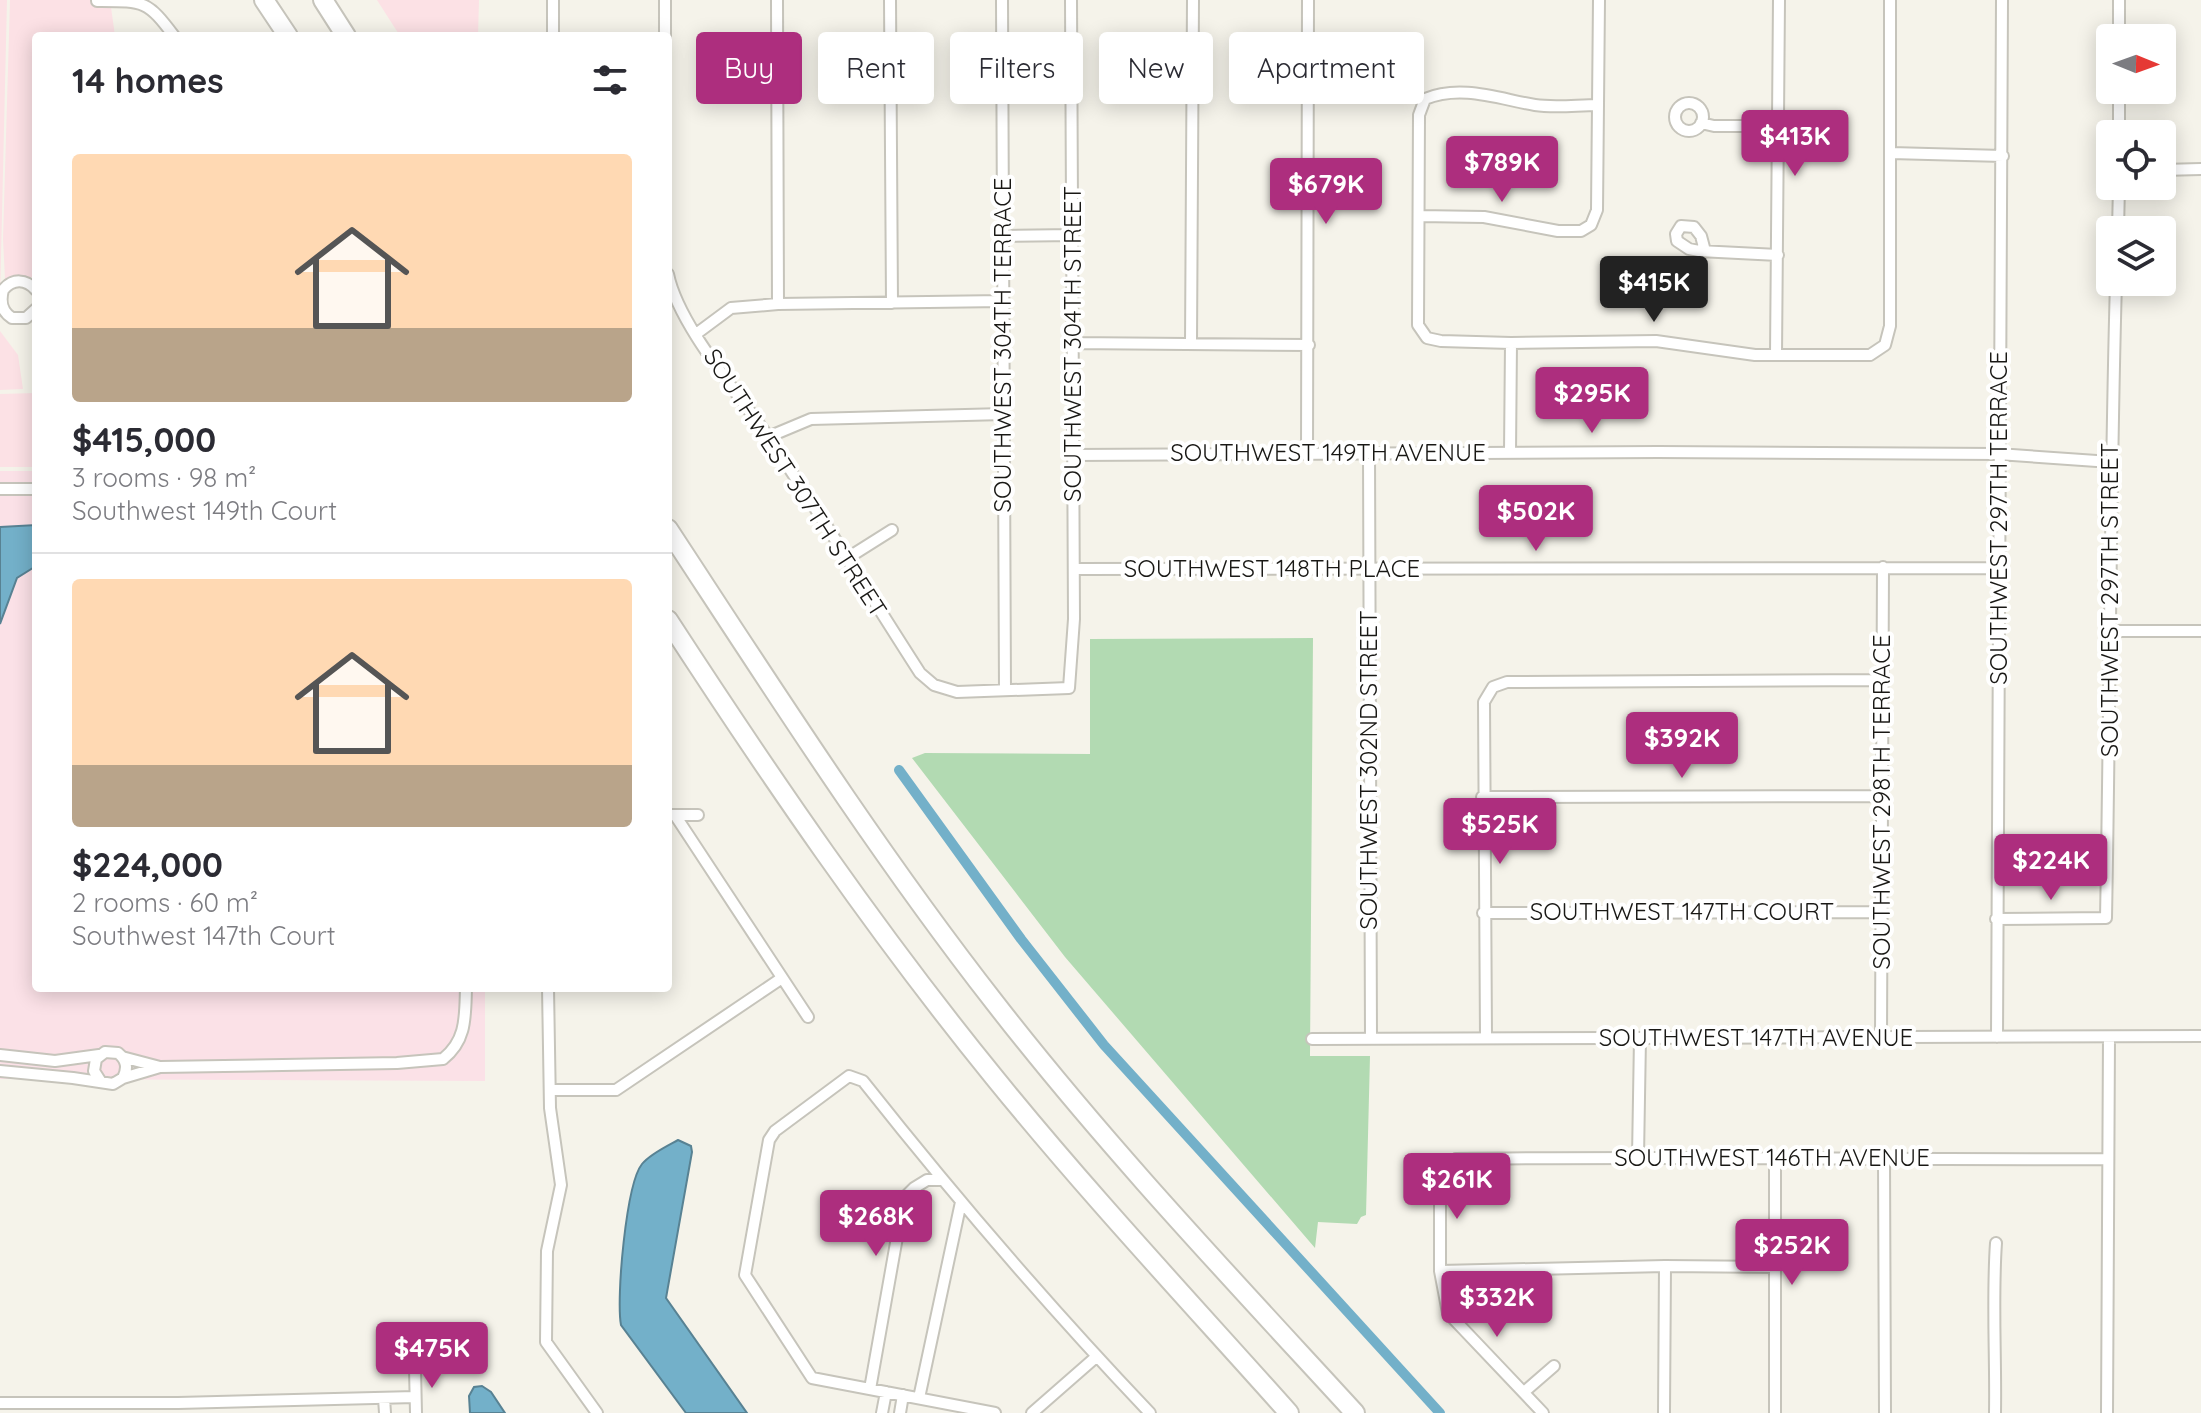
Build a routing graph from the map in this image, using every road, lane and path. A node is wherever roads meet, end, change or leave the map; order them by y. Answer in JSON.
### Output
{"nodes":[{"id":1,"x":264,"y":0,"type":"edge"},
{"id":2,"x":323,"y":0,"type":"edge"},
{"id":3,"x":553,"y":0,"type":"edge"},
{"id":4,"x":665,"y":0,"type":"edge"},
{"id":5,"x":777,"y":0,"type":"edge"},
{"id":6,"x":890,"y":0,"type":"edge"},
{"id":7,"x":1002,"y":0,"type":"edge"},
{"id":8,"x":1071,"y":0,"type":"edge"},
{"id":9,"x":1193,"y":0,"type":"edge"},
{"id":10,"x":1308,"y":0,"type":"edge"},
{"id":11,"x":1599,"y":0,"type":"edge"},
{"id":12,"x":1779,"y":0,"type":"edge"},
{"id":13,"x":1890,"y":0,"type":"edge"},
{"id":14,"x":2002,"y":0,"type":"edge"},
{"id":15,"x":2119,"y":0,"type":"edge"},
{"id":16,"x":97,"y":1,"type":"edge"},
{"id":17,"x":2119,"y":24,"type":"edge"},
{"id":18,"x":171,"y":32,"type":"edge"},
{"id":19,"x":285,"y":32,"type":"edge"},
{"id":20,"x":343,"y":32,"type":"edge"},
{"id":21,"x":553,"y":32,"type":"edge"},
{"id":22,"x":665,"y":32,"type":"edge"},
{"id":23,"x":1598,"y":105,"type":"junction"},
{"id":24,"x":1701,"y":123,"type":"dead end"},
{"id":25,"x":1777,"y":126,"type":"junction"},
{"id":26,"x":1891,"y":153,"type":"junction"},
{"id":27,"x":2003,"y":156,"type":"junction"},
{"id":28,"x":2201,"y":169,"type":"edge"},
{"id":29,"x":2176,"y":170,"type":"edge"},
{"id":30,"x":1419,"y":216,"type":"junction"},
{"id":31,"x":1073,"y":235,"type":"junction"},
{"id":32,"x":1003,"y":236,"type":"junction"},
{"id":33,"x":1705,"y":251,"type":"dead end"},
{"id":34,"x":1778,"y":255,"type":"junction"},
{"id":35,"x":672,"y":285,"type":"edge"},
{"id":36,"x":32,"y":287,"type":"edge"},
{"id":37,"x":0,"y":295,"type":"edge"},
{"id":38,"x":2116,"y":296,"type":"edge"},
{"id":39,"x":1003,"y":301,"type":"junction"},
{"id":40,"x":892,"y":303,"type":"junction"},
{"id":41,"x":778,"y":304,"type":"junction"},
{"id":42,"x":1,"y":309,"type":"edge"},
{"id":43,"x":32,"y":313,"type":"edge"},
{"id":44,"x":696,"y":334,"type":"junction"},
{"id":45,"x":1072,"y":343,"type":"junction"},
{"id":46,"x":1191,"y":343,"type":"junction"},
{"id":47,"x":1511,"y":343,"type":"junction"},
{"id":48,"x":1309,"y":345,"type":"junction"},
{"id":49,"x":1776,"y":355,"type":"junction"},
{"id":50,"x":1004,"y":414,"type":"junction"},
{"id":51,"x":768,"y":437,"type":"junction"},
{"id":52,"x":1510,"y":452,"type":"junction"},
{"id":53,"x":1307,"y":453,"type":"junction"},
{"id":54,"x":1369,"y":453,"type":"junction"},
{"id":55,"x":1998,"y":454,"type":"junction"},
{"id":56,"x":1073,"y":455,"type":"junction"},
{"id":57,"x":2111,"y":462,"type":"junction"},
{"id":58,"x":0,"y":489,"type":"edge"},
{"id":59,"x":32,"y":489,"type":"edge"},
{"id":60,"x":892,"y":530,"type":"dead end"},
{"id":61,"x":672,"y":535,"type":"edge"},
{"id":62,"x":846,"y":559,"type":"junction"},
{"id":63,"x":1883,"y":567,"type":"junction"},
{"id":64,"x":1999,"y":568,"type":"junction"},
{"id":65,"x":1074,"y":569,"type":"junction"},
{"id":66,"x":1368,"y":569,"type":"junction"},
{"id":67,"x":672,"y":626,"type":"edge"},
{"id":68,"x":2111,"y":631,"type":"junction"},
{"id":69,"x":2201,"y":631,"type":"edge"},
{"id":70,"x":1882,"y":680,"type":"junction"},
{"id":71,"x":1005,"y":690,"type":"junction"},
{"id":72,"x":1882,"y":796,"type":"junction"},
{"id":73,"x":1482,"y":797,"type":"junction"},
{"id":74,"x":672,"y":815,"type":"edge"},
{"id":75,"x":698,"y":815,"type":"dead end"},
{"id":76,"x":1881,"y":912,"type":"junction"},
{"id":77,"x":1483,"y":913,"type":"junction"},
{"id":78,"x":1996,"y":919,"type":"junction"},
{"id":79,"x":782,"y":978,"type":"junction"},
{"id":80,"x":466,"y":992,"type":"edge"},
{"id":81,"x":548,"y":992,"type":"edge"},
{"id":82,"x":808,"y":1017,"type":"dead end"},
{"id":83,"x":2201,"y":1036,"type":"edge"},
{"id":84,"x":1881,"y":1037,"type":"junction"},
{"id":85,"x":1997,"y":1037,"type":"junction"},
{"id":86,"x":2109,"y":1037,"type":"junction"},
{"id":87,"x":1486,"y":1038,"type":"junction"},
{"id":88,"x":1640,"y":1038,"type":"junction"},
{"id":89,"x":1312,"y":1039,"type":"dead end"},
{"id":90,"x":1371,"y":1039,"type":"junction"},
{"id":91,"x":0,"y":1055,"type":"edge"},
{"id":92,"x":99,"y":1055,"type":"junction"},
{"id":93,"x":122,"y":1057,"type":"junction"},
{"id":94,"x":160,"y":1067,"type":"junction"},
{"id":95,"x":0,"y":1071,"type":"edge"},
{"id":96,"x":123,"y":1078,"type":"junction"},
{"id":97,"x":101,"y":1082,"type":"junction"},
{"id":98,"x":550,"y":1090,"type":"junction"},
{"id":99,"x":1638,"y":1157,"type":"junction"},
{"id":100,"x":1884,"y":1159,"type":"junction"},
{"id":101,"x":2108,"y":1159,"type":"junction"},
{"id":102,"x":1775,"y":1160,"type":"junction"},
{"id":103,"x":941,"y":1180,"type":"junction"},
{"id":104,"x":961,"y":1202,"type":"junction"},
{"id":105,"x":1996,"y":1243,"type":"dead end"},
{"id":106,"x":1665,"y":1266,"type":"junction"},
{"id":107,"x":1775,"y":1267,"type":"junction"},
{"id":108,"x":1440,"y":1271,"type":"junction"},
{"id":109,"x":1096,"y":1357,"type":"junction"},
{"id":110,"x":1554,"y":1366,"type":"dead end"},
{"id":111,"x":415,"y":1369,"type":"dead end"},
{"id":112,"x":870,"y":1389,"type":"junction"},
{"id":113,"x":886,"y":1392,"type":"junction"},
{"id":114,"x":1524,"y":1392,"type":"junction"},
{"id":115,"x":903,"y":1395,"type":"junction"},
{"id":116,"x":415,"y":1397,"type":"junction"},
{"id":117,"x":384,"y":1398,"type":"junction"},
{"id":118,"x":919,"y":1398,"type":"junction"},
{"id":119,"x":2,"y":1407,"type":"edge"},
{"id":120,"x":177,"y":1408,"type":"edge"},
{"id":121,"x":385,"y":1413,"type":"edge"},
{"id":122,"x":416,"y":1413,"type":"edge"},
{"id":123,"x":597,"y":1413,"type":"edge"},
{"id":124,"x":882,"y":1413,"type":"edge"},
{"id":125,"x":900,"y":1413,"type":"edge"},
{"id":126,"x":995,"y":1413,"type":"edge"},
{"id":127,"x":1032,"y":1413,"type":"edge"},
{"id":128,"x":1150,"y":1413,"type":"edge"},
{"id":129,"x":1289,"y":1413,"type":"edge"},
{"id":130,"x":1355,"y":1413,"type":"edge"},
{"id":131,"x":1543,"y":1413,"type":"edge"},
{"id":132,"x":1664,"y":1413,"type":"edge"},
{"id":133,"x":1775,"y":1413,"type":"edge"},
{"id":134,"x":1885,"y":1413,"type":"edge"},
{"id":135,"x":1995,"y":1413,"type":"edge"},
{"id":136,"x":2107,"y":1413,"type":"edge"}],
"edges":[{"from":1,"to":19,"type":"highway"},
{"from":2,"to":20,"type":"highway"},
{"from":3,"to":21,"type":"street"},
{"from":4,"to":22,"type":"street"},
{"from":5,"to":41,"type":"street"},
{"from":6,"to":40,"type":"street"},
{"from":7,"to":32,"type":"street","name":"SOUTHWEST 304TH TERRACE"},
{"from":8,"to":31,"type":"street","name":"SOUTHWEST 304TH STREET"},
{"from":9,"to":46,"type":"street"},
{"from":10,"to":48,"type":"street"},
{"from":11,"to":23,"type":"street"},
{"from":12,"to":25,"type":"street"},
{"from":13,"to":26,"type":"street"},
{"from":14,"to":27,"type":"street","name":"SOUTHWEST 297TH TERRACE"},
{"from":15,"to":17,"type":"street"},
{"from":16,"to":18,"type":"street"},
{"from":23,"to":30,"type":"street"},
{"from":23,"to":30,"type":"street"},
{"from":24,"to":25,"type":"street"},
{"from":25,"to":34,"type":"street"},
{"from":26,"to":27,"type":"street"},
{"from":26,"to":49,"type":"street"},
{"from":27,"to":55,"type":"street","name":"SOUTHWEST 297TH TERRACE"},
{"from":28,"to":29,"type":"street"},
{"from":30,"to":47,"type":"street"},
{"from":31,"to":32,"type":"street"},
{"from":31,"to":45,"type":"street","name":"SOUTHWEST 304TH STREET"},
{"from":32,"to":39,"type":"street","name":"SOUTHWEST 304TH TERRACE"},
{"from":33,"to":34,"type":"street"},
{"from":34,"to":49,"type":"street"},
{"from":35,"to":44,"type":"street","name":"SOUTHWEST 307TH STREET"},
{"from":36,"to":37,"type":"street"},
{"from":37,"to":42,"type":"street"},
{"from":38,"to":57,"type":"street","name":"SOUTHWEST 297TH STREET"},
{"from":39,"to":40,"type":"street"},
{"from":39,"to":50,"type":"street","name":"SOUTHWEST 304TH TERRACE"},
{"from":40,"to":41,"type":"street"},
{"from":41,"to":44,"type":"street"},
{"from":42,"to":43,"type":"street"},
{"from":44,"to":51,"type":"street","name":"SOUTHWEST 307TH STREET"},
{"from":45,"to":46,"type":"street"},
{"from":45,"to":56,"type":"street","name":"SOUTHWEST 304TH STREET"},
{"from":46,"to":48,"type":"street"},
{"from":47,"to":49,"type":"street"},
{"from":47,"to":52,"type":"street"},
{"from":48,"to":53,"type":"street"},
{"from":50,"to":51,"type":"street"},
{"from":50,"to":71,"type":"street","name":"SOUTHWEST 304TH TERRACE"},
{"from":51,"to":62,"type":"street","name":"SOUTHWEST 307TH STREET"},
{"from":52,"to":54,"type":"street","name":"SOUTHWEST 149TH AVENUE"},
{"from":52,"to":55,"type":"street","name":"SOUTHWEST 149TH AVENUE"},
{"from":53,"to":54,"type":"street","name":"SOUTHWEST 149TH AVENUE"},
{"from":53,"to":56,"type":"street","name":"SOUTHWEST 149TH AVENUE"},
{"from":54,"to":66,"type":"street","name":"SOUTHWEST 302ND STREET"},
{"from":55,"to":57,"type":"street","name":"SOUTHWEST 149TH AVENUE"},
{"from":55,"to":64,"type":"street","name":"SOUTHWEST 297TH TERRACE"},
{"from":56,"to":65,"type":"street","name":"SOUTHWEST 304TH STREET"},
{"from":57,"to":68,"type":"street","name":"SOUTHWEST 297TH STREET"},
{"from":58,"to":59,"type":"street"},
{"from":60,"to":62,"type":"street"},
{"from":61,"to":130,"type":"highway"},
{"from":62,"to":71,"type":"street","name":"SOUTHWEST 307TH STREET"},
{"from":63,"to":64,"type":"street","name":"SOUTHWEST 148TH PLACE"},
{"from":63,"to":66,"type":"street","name":"SOUTHWEST 148TH PLACE"},
{"from":63,"to":70,"type":"street","name":"SOUTHWEST 298TH TERRACE"},
{"from":64,"to":78,"type":"street","name":"SOUTHWEST 297TH TERRACE"},
{"from":65,"to":66,"type":"street","name":"SOUTHWEST 148TH PLACE"},
{"from":65,"to":71,"type":"street","name":"SOUTHWEST 304TH STREET"},
{"from":66,"to":90,"type":"street","name":"SOUTHWEST 302ND STREET"},
{"from":67,"to":129,"type":"highway"},
{"from":68,"to":69,"type":"street"},
{"from":68,"to":78,"type":"street","name":"SOUTHWEST 297TH STREET"},
{"from":70,"to":72,"type":"street","name":"SOUTHWEST 298TH TERRACE"},
{"from":70,"to":73,"type":"street"},
{"from":72,"to":73,"type":"street"},
{"from":72,"to":76,"type":"street","name":"SOUTHWEST 298TH TERRACE"},
{"from":73,"to":77,"type":"street"},
{"from":74,"to":75,"type":"street"},
{"from":74,"to":79,"type":"street"},
{"from":76,"to":77,"type":"street","name":"SOUTHWEST 147TH COURT"},
{"from":76,"to":84,"type":"street","name":"SOUTHWEST 298TH TERRACE"},
{"from":77,"to":87,"type":"street"},
{"from":78,"to":85,"type":"street","name":"SOUTHWEST 297TH TERRACE"},
{"from":79,"to":82,"type":"street"},
{"from":79,"to":98,"type":"street"},
{"from":80,"to":94,"type":"street"},
{"from":81,"to":98,"type":"street"},
{"from":83,"to":86,"type":"street","name":"SOUTHWEST 147TH AVENUE"},
{"from":84,"to":85,"type":"street","name":"SOUTHWEST 147TH AVENUE"},
{"from":84,"to":88,"type":"street","name":"SOUTHWEST 147TH AVENUE"},
{"from":85,"to":86,"type":"street","name":"SOUTHWEST 147TH AVENUE"},
{"from":86,"to":101,"type":"street"},
{"from":87,"to":88,"type":"street","name":"SOUTHWEST 147TH AVENUE"},
{"from":87,"to":90,"type":"street","name":"SOUTHWEST 147TH AVENUE"},
{"from":88,"to":99,"type":"street"},
{"from":89,"to":90,"type":"street","name":"SOUTHWEST 147TH AVENUE"},
{"from":91,"to":92,"type":"street"},
{"from":92,"to":93,"type":"street"},
{"from":92,"to":97,"type":"street"},
{"from":93,"to":94,"type":"street"},
{"from":93,"to":96,"type":"street"},
{"from":94,"to":96,"type":"street"},
{"from":95,"to":97,"type":"street"},
{"from":96,"to":97,"type":"street"},
{"from":98,"to":123,"type":"street"},
{"from":99,"to":102,"type":"street","name":"SOUTHWEST 146TH AVENUE"},
{"from":99,"to":108,"type":"street","name":"SOUTHWEST 146TH AVENUE"},
{"from":100,"to":101,"type":"street","name":"SOUTHWEST 146TH AVENUE"},
{"from":100,"to":102,"type":"street","name":"SOUTHWEST 146TH AVENUE"},
{"from":100,"to":134,"type":"street"},
{"from":101,"to":136,"type":"street"},
{"from":102,"to":107,"type":"street"},
{"from":103,"to":104,"type":"street"},
{"from":103,"to":112,"type":"street"},
{"from":103,"to":112,"type":"street"},
{"from":104,"to":109,"type":"street"},
{"from":104,"to":118,"type":"street"},
{"from":105,"to":135,"type":"street"},
{"from":106,"to":107,"type":"street"},
{"from":106,"to":108,"type":"street"},
{"from":106,"to":132,"type":"street"},
{"from":107,"to":133,"type":"street"},
{"from":108,"to":114,"type":"street"},
{"from":109,"to":127,"type":"street"},
{"from":109,"to":128,"type":"street"},
{"from":110,"to":114,"type":"street"},
{"from":111,"to":116,"type":"street"},
{"from":112,"to":113,"type":"street"},
{"from":113,"to":115,"type":"street"},
{"from":113,"to":124,"type":"street"},
{"from":114,"to":131,"type":"street"},
{"from":115,"to":118,"type":"street"},
{"from":115,"to":125,"type":"street"},
{"from":116,"to":117,"type":"street"},
{"from":116,"to":122,"type":"street"},
{"from":117,"to":120,"type":"street"},
{"from":117,"to":121,"type":"street"},
{"from":118,"to":126,"type":"street"},
{"from":119,"to":120,"type":"street"}]}
